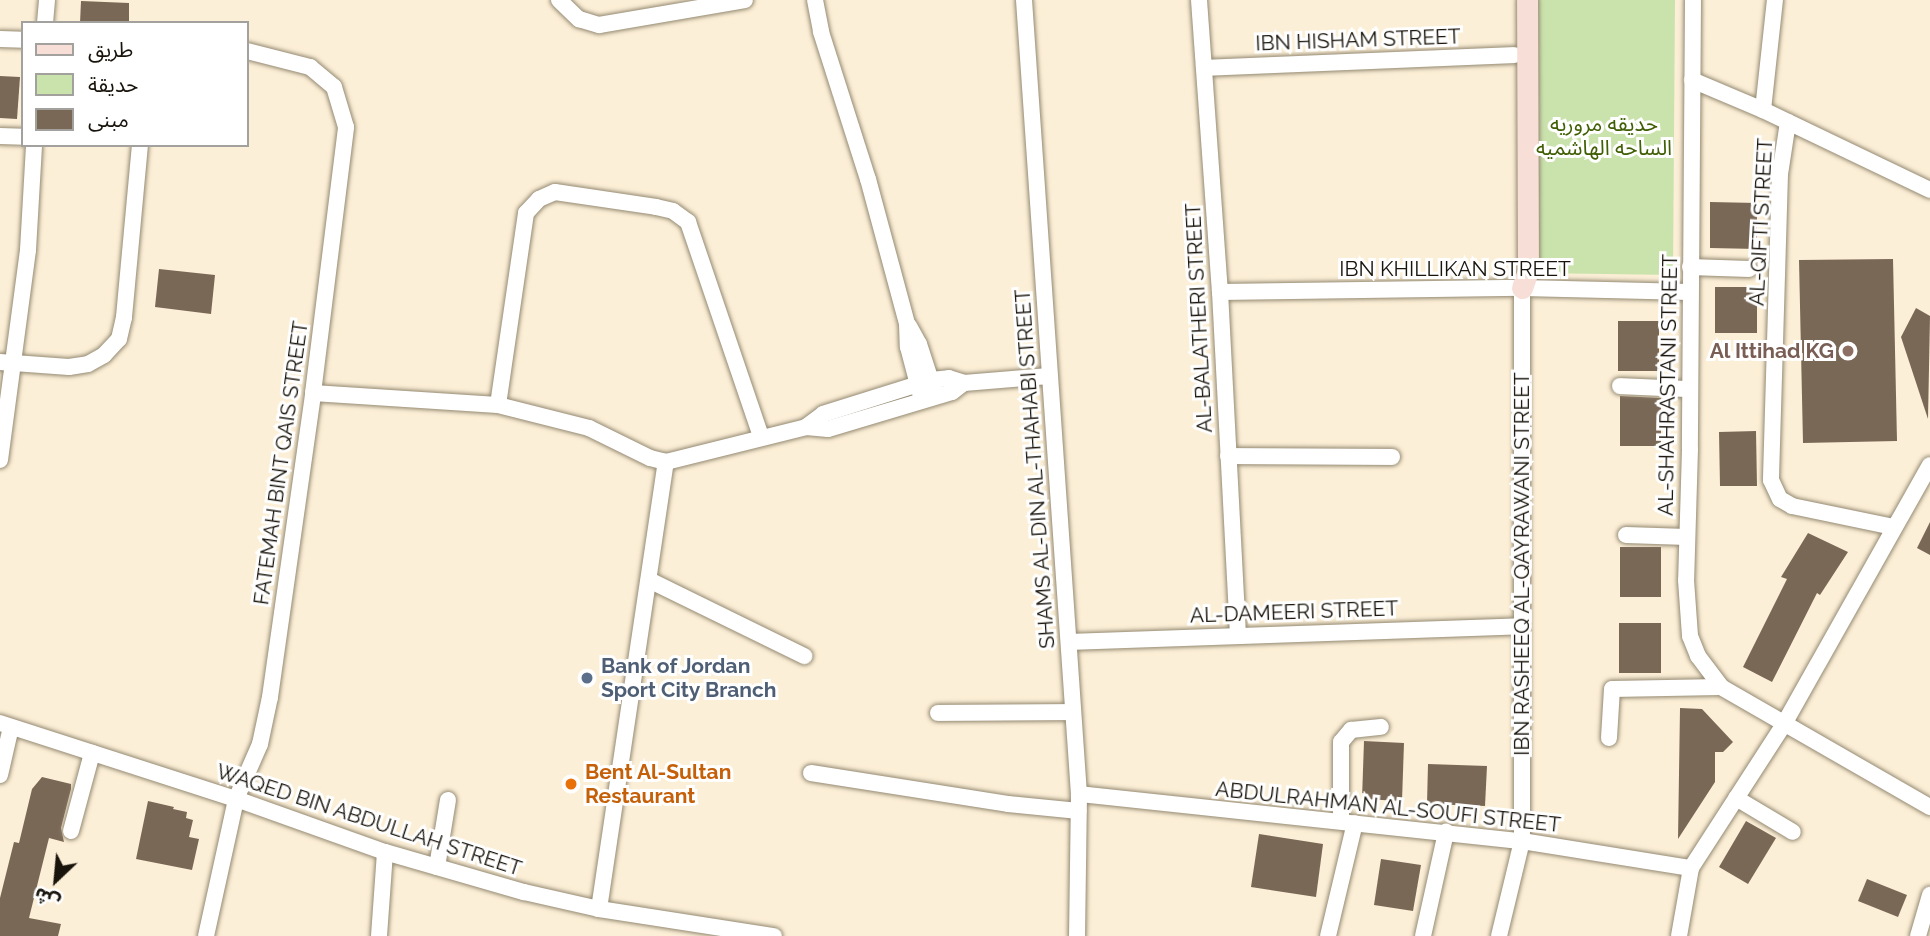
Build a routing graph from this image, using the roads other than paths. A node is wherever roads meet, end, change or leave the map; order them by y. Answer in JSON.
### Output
{"nodes":[{"id":1,"x":47,"y":0,"type":"edge"},
{"id":2,"x":559,"y":0,"type":"edge"},
{"id":3,"x":744,"y":0,"type":"edge"},
{"id":4,"x":815,"y":0,"type":"edge"},
{"id":5,"x":1024,"y":0,"type":"edge"},
{"id":6,"x":1199,"y":0,"type":"edge"},
{"id":7,"x":1514,"y":0,"type":"edge"},
{"id":8,"x":1527,"y":0,"type":"edge"},
{"id":9,"x":1693,"y":0,"type":"edge"},
{"id":10,"x":1775,"y":0,"type":"edge"},
{"id":11,"x":45,"y":21,"type":"edge"},
{"id":12,"x":0,"y":39,"type":"edge"},
{"id":13,"x":21,"y":40,"type":"edge"},
{"id":14,"x":248,"y":51,"type":"edge"},
{"id":15,"x":1514,"y":55,"type":"junction"},
{"id":16,"x":1204,"y":68,"type":"junction"},
{"id":17,"x":1692,"y":80,"type":"junction"},
{"id":18,"x":1763,"y":110,"type":"junction"},
{"id":19,"x":1788,"y":122,"type":"junction"},
{"id":20,"x":0,"y":136,"type":"edge"},
{"id":21,"x":21,"y":137,"type":"edge"},
{"id":22,"x":34,"y":147,"type":"edge"},
{"id":23,"x":140,"y":147,"type":"edge"},
{"id":24,"x":1930,"y":190,"type":"edge"},
{"id":25,"x":1690,"y":267,"type":"junction"},
{"id":26,"x":1749,"y":269,"type":"dead end"},
{"id":27,"x":1522,"y":288,"type":"junction"},
{"id":28,"x":1220,"y":292,"type":"junction"},
{"id":29,"x":1690,"y":292,"type":"junction"},
{"id":30,"x":8,"y":363,"type":"edge"},
{"id":31,"x":1049,"y":376,"type":"junction"},
{"id":32,"x":1620,"y":386,"type":"dead end"},
{"id":33,"x":1690,"y":389,"type":"junction"},
{"id":34,"x":926,"y":390,"type":"junction"},
{"id":35,"x":313,"y":393,"type":"junction"},
{"id":36,"x":498,"y":405,"type":"junction"},
{"id":37,"x":761,"y":437,"type":"junction"},
{"id":38,"x":1228,"y":456,"type":"junction"},
{"id":39,"x":1392,"y":457,"type":"dead end"},
{"id":40,"x":0,"y":460,"type":"edge"},
{"id":41,"x":666,"y":462,"type":"junction"},
{"id":42,"x":1930,"y":465,"type":"edge"},
{"id":43,"x":1893,"y":527,"type":"junction"},
{"id":44,"x":1626,"y":535,"type":"dead end"},
{"id":45,"x":1687,"y":537,"type":"junction"},
{"id":46,"x":649,"y":579,"type":"junction"},
{"id":47,"x":1521,"y":626,"type":"junction"},
{"id":48,"x":1238,"y":634,"type":"junction"},
{"id":49,"x":1069,"y":642,"type":"junction"},
{"id":50,"x":804,"y":656,"type":"dead end"},
{"id":51,"x":1721,"y":687,"type":"junction"},
{"id":52,"x":1072,"y":712,"type":"junction"},
{"id":53,"x":938,"y":713,"type":"dead end"},
{"id":54,"x":1784,"y":724,"type":"junction"},
{"id":55,"x":6,"y":725,"type":"edge"},
{"id":56,"x":1381,"y":727,"type":"dead end"},
{"id":57,"x":1609,"y":738,"type":"dead end"},
{"id":58,"x":92,"y":753,"type":"junction"},
{"id":59,"x":811,"y":773,"type":"dead end"},
{"id":60,"x":0,"y":775,"type":"edge"},
{"id":61,"x":1079,"y":794,"type":"junction"},
{"id":62,"x":1736,"y":797,"type":"junction"},
{"id":63,"x":236,"y":799,"type":"junction"},
{"id":64,"x":448,"y":800,"type":"dead end"},
{"id":65,"x":1930,"y":807,"type":"edge"},
{"id":66,"x":1079,"y":811,"type":"junction"},
{"id":67,"x":1348,"y":822,"type":"junction"},
{"id":68,"x":71,"y":831,"type":"dead end"},
{"id":69,"x":1446,"y":832,"type":"junction"},
{"id":70,"x":1793,"y":832,"type":"dead end"},
{"id":71,"x":1522,"y":841,"type":"junction"},
{"id":72,"x":385,"y":852,"type":"junction"},
{"id":73,"x":437,"y":867,"type":"junction"},
{"id":74,"x":1691,"y":868,"type":"junction"},
{"id":75,"x":1930,"y":895,"type":"edge"},
{"id":76,"x":598,"y":909,"type":"junction"},
{"id":77,"x":206,"y":936,"type":"edge"},
{"id":78,"x":379,"y":936,"type":"edge"},
{"id":79,"x":773,"y":936,"type":"edge"},
{"id":80,"x":1077,"y":936,"type":"edge"},
{"id":81,"x":1328,"y":936,"type":"edge"},
{"id":82,"x":1423,"y":936,"type":"edge"},
{"id":83,"x":1499,"y":936,"type":"edge"},
{"id":84,"x":1679,"y":936,"type":"edge"},
{"id":85,"x":1917,"y":936,"type":"edge"}],
"edges":[{"from":1,"to":11,"type":"street"},
{"from":2,"to":3,"type":"street"},
{"from":4,"to":34,"type":"street"},
{"from":5,"to":31,"type":"street","name":"SHAMS AL-DIN AL-THAHABI STREET"},
{"from":6,"to":16,"type":"street","name":"AL-BALATHERI STREET"},
{"from":7,"to":15,"type":"main road","name":"IBN RASHEEQ AL-QAYRAWANI STREET"},
{"from":8,"to":27,"type":"main road","name":"IBN RASHEEQ AL-QAYRAWANI STREET"},
{"from":9,"to":17,"type":"street","name":"AL-SHAHRASTANI STREET"},
{"from":10,"to":18,"type":"street"},
{"from":12,"to":13,"type":"street"},
{"from":14,"to":35,"type":"street","name":"FATEMAH BINT QAIS STREET"},
{"from":15,"to":16,"type":"street","name":"IBN HISHAM STREET"},
{"from":15,"to":27,"type":"main road","name":"IBN RASHEEQ AL-QAYRAWANI STREET"},
{"from":16,"to":28,"type":"street","name":"AL-BALATHERI STREET"},
{"from":17,"to":18,"type":"street"},
{"from":17,"to":25,"type":"street","name":"AL-SHAHRASTANI STREET"},
{"from":18,"to":19,"type":"street"},
{"from":19,"to":24,"type":"street"},
{"from":19,"to":43,"type":"street","name":"AL-QIFTI STREET"},
{"from":20,"to":21,"type":"street"},
{"from":22,"to":30,"type":"street"},
{"from":23,"to":30,"type":"street"},
{"from":25,"to":26,"type":"street"},
{"from":25,"to":29,"type":"street","name":"AL-SHAHRASTANI STREET"},
{"from":27,"to":28,"type":"street","name":"IBN KHILLIKAN STREET"},
{"from":27,"to":29,"type":"street","name":"IBN KHILLIKAN STREET"},
{"from":27,"to":47,"type":"street","name":"IBN RASHEEQ AL-QAYRAWANI STREET"},
{"from":28,"to":38,"type":"street","name":"AL-BALATHERI STREET"},
{"from":29,"to":33,"type":"street","name":"AL-SHAHRASTANI STREET"},
{"from":30,"to":40,"type":"street"},
{"from":31,"to":34,"type":"street"},
{"from":31,"to":49,"type":"street","name":"SHAMS AL-DIN AL-THAHABI STREET"},
{"from":32,"to":33,"type":"street"},
{"from":33,"to":45,"type":"street","name":"AL-SHAHRASTANI STREET"},
{"from":34,"to":37,"type":"street"},
{"from":35,"to":36,"type":"street"},
{"from":35,"to":63,"type":"street","name":"FATEMAH BINT QAIS STREET"},
{"from":36,"to":37,"type":"street"},
{"from":36,"to":41,"type":"street"},
{"from":37,"to":41,"type":"street"},
{"from":38,"to":39,"type":"street"},
{"from":38,"to":48,"type":"street","name":"AL-BALATHERI STREET"},
{"from":41,"to":46,"type":"street"},
{"from":42,"to":43,"type":"street"},
{"from":43,"to":54,"type":"street"},
{"from":44,"to":45,"type":"street"},
{"from":45,"to":51,"type":"street","name":"AL-SHAHRASTANI STREET"},
{"from":46,"to":50,"type":"street"},
{"from":46,"to":76,"type":"street"},
{"from":47,"to":48,"type":"street","name":"AL-DAMEERI STREET"},
{"from":47,"to":71,"type":"street","name":"IBN RASHEEQ AL-QAYRAWANI STREET"},
{"from":48,"to":49,"type":"street","name":"AL-DAMEERI STREET"},
{"from":49,"to":52,"type":"street","name":"SHAMS AL-DIN AL-THAHABI STREET"},
{"from":51,"to":54,"type":"street","name":"AL-SHAHRASTANI STREET"},
{"from":51,"to":57,"type":"street"},
{"from":52,"to":53,"type":"street"},
{"from":52,"to":61,"type":"street","name":"SHAMS AL-DIN AL-THAHABI STREET"},
{"from":54,"to":62,"type":"street"},
{"from":54,"to":65,"type":"street","name":"AL-SHAHRASTANI STREET"},
{"from":55,"to":58,"type":"street","name":"WAQED BIN ABDULLAH STREET"},
{"from":55,"to":60,"type":"street"},
{"from":56,"to":67,"type":"street"},
{"from":58,"to":63,"type":"street","name":"WAQED BIN ABDULLAH STREET"},
{"from":58,"to":68,"type":"street"},
{"from":59,"to":66,"type":"street"},
{"from":61,"to":66,"type":"street","name":"SHAMS AL-DIN AL-THAHABI STREET"},
{"from":61,"to":67,"type":"street","name":"ABDULRAHMAN AL-SOUFI STREET"},
{"from":62,"to":70,"type":"street"},
{"from":62,"to":74,"type":"street"},
{"from":63,"to":72,"type":"street","name":"WAQED BIN ABDULLAH STREET"},
{"from":63,"to":77,"type":"street","name":"FATEMAH BINT QAIS STREET"},
{"from":64,"to":73,"type":"street"},
{"from":66,"to":80,"type":"street","name":"SHAMS AL-DIN AL-THAHABI STREET"},
{"from":67,"to":69,"type":"street","name":"ABDULRAHMAN AL-SOUFI STREET"},
{"from":67,"to":81,"type":"street"},
{"from":69,"to":71,"type":"street","name":"ABDULRAHMAN AL-SOUFI STREET"},
{"from":69,"to":82,"type":"street"},
{"from":71,"to":74,"type":"street","name":"ABDULRAHMAN AL-SOUFI STREET"},
{"from":71,"to":83,"type":"street","name":"IBN RASHEEQ AL-QAYRAWANI STREET"},
{"from":72,"to":73,"type":"street","name":"WAQED BIN ABDULLAH STREET"},
{"from":72,"to":78,"type":"street"},
{"from":73,"to":76,"type":"street","name":"WAQED BIN ABDULLAH STREET"},
{"from":74,"to":84,"type":"street"},
{"from":75,"to":85,"type":"street"},
{"from":76,"to":79,"type":"street","name":"WAQED BIN ABDULLAH STREET"}]}
